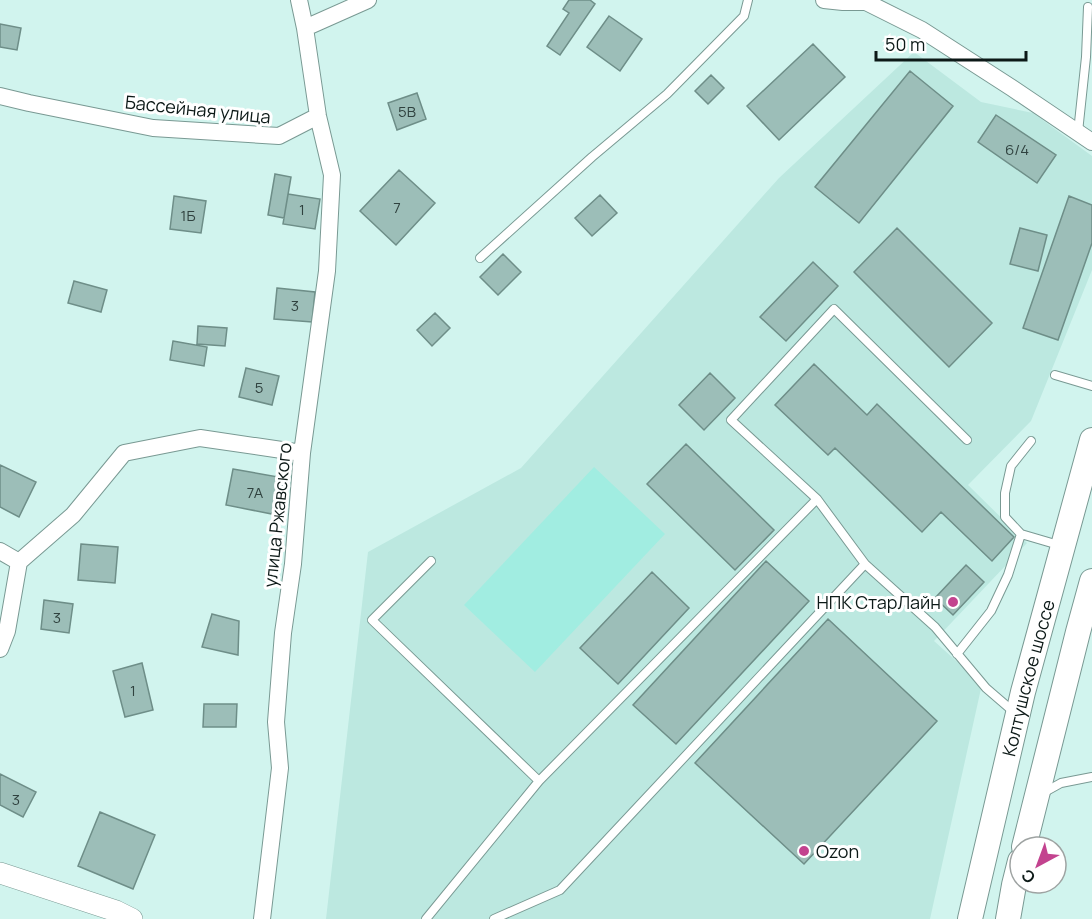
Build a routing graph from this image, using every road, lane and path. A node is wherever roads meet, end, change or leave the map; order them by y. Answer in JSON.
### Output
{"nodes":[{"id":1,"x":300,"y":0,"type":"edge"},
{"id":2,"x":368,"y":0,"type":"edge"},
{"id":3,"x":748,"y":0,"type":"edge"},
{"id":4,"x":824,"y":0,"type":"edge"},
{"id":5,"x":866,"y":1,"type":"edge"},
{"id":6,"x":1088,"y":7,"type":"dead end"},
{"id":7,"x":305,"y":28,"type":"junction"},
{"id":8,"x":0,"y":96,"type":"edge"},
{"id":9,"x":318,"y":116,"type":"junction"},
{"id":10,"x":1085,"y":137,"type":"edge"},
{"id":11,"x":480,"y":258,"type":"dead end"},
{"id":12,"x":1055,"y":375,"type":"dead end"},
{"id":13,"x":1092,"y":386,"type":"edge"},
{"id":14,"x":967,"y":440,"type":"dead end"},
{"id":15,"x":1092,"y":440,"type":"edge"},
{"id":16,"x":1031,"y":441,"type":"dead end"},
{"id":17,"x":302,"y":453,"type":"junction"},
{"id":18,"x":817,"y":499,"type":"junction"},
{"id":19,"x":1021,"y":534,"type":"junction"},
{"id":20,"x":1063,"y":546,"type":"junction"},
{"id":21,"x":0,"y":550,"type":"edge"},
{"id":22,"x":431,"y":561,"type":"dead end"},
{"id":23,"x":19,"y":562,"type":"junction"},
{"id":24,"x":865,"y":564,"type":"junction"},
{"id":25,"x":1092,"y":581,"type":"edge"},
{"id":26,"x":0,"y":650,"type":"edge"},
{"id":27,"x":957,"y":654,"type":"junction"},
{"id":28,"x":1017,"y":715,"type":"junction"},
{"id":29,"x":1092,"y":777,"type":"edge"},
{"id":30,"x":539,"y":781,"type":"junction"},
{"id":31,"x":1037,"y":795,"type":"junction"},
{"id":32,"x":1027,"y":835,"type":"edge"},
{"id":33,"x":0,"y":873,"type":"edge"},
{"id":34,"x":1012,"y":895,"type":"edge"},
{"id":35,"x":132,"y":919,"type":"edge"},
{"id":36,"x":262,"y":919,"type":"edge"},
{"id":37,"x":426,"y":919,"type":"edge"},
{"id":38,"x":494,"y":919,"type":"edge"},
{"id":39,"x":970,"y":919,"type":"edge"},
{"id":40,"x":1008,"y":919,"type":"edge"}],
"edges":[{"from":1,"to":7,"type":"street","name":"улица Ржавского"},
{"from":2,"to":7,"type":"street"},
{"from":3,"to":11,"type":"lane"},
{"from":4,"to":5,"type":"street"},
{"from":5,"to":10,"type":"street"},
{"from":6,"to":10,"type":"lane"},
{"from":7,"to":9,"type":"street","name":"улица Ржавского"},
{"from":8,"to":9,"type":"street","name":"Бассейная улица"},
{"from":9,"to":17,"type":"street","name":"улица Ржавского"},
{"from":12,"to":13,"type":"lane"},
{"from":14,"to":18,"type":"lane"},
{"from":15,"to":20,"type":"main road","name":"Колтушское шоссе"},
{"from":16,"to":19,"type":"lane"},
{"from":17,"to":23,"type":"street"},
{"from":17,"to":36,"type":"street","name":"улица Ржавского"},
{"from":18,"to":24,"type":"lane"},
{"from":18,"to":30,"type":"lane"},
{"from":19,"to":20,"type":"lane"},
{"from":19,"to":27,"type":"lane"},
{"from":20,"to":28,"type":"main road","name":"Колтушское шоссе"},
{"from":21,"to":23,"type":"street"},
{"from":22,"to":30,"type":"lane"},
{"from":23,"to":26,"type":"street"},
{"from":24,"to":27,"type":"lane"},
{"from":24,"to":38,"type":"lane"},
{"from":25,"to":31,"type":"main road","name":"Колтушское шоссе"},
{"from":27,"to":28,"type":"lane"},
{"from":28,"to":39,"type":"main road","name":"Колтушское шоссе"},
{"from":29,"to":31,"type":"lane"},
{"from":30,"to":37,"type":"lane"},
{"from":31,"to":32,"type":"main road","name":"Колтушское шоссе"},
{"from":33,"to":35,"type":"street"},
{"from":34,"to":40,"type":"main road"}]}
